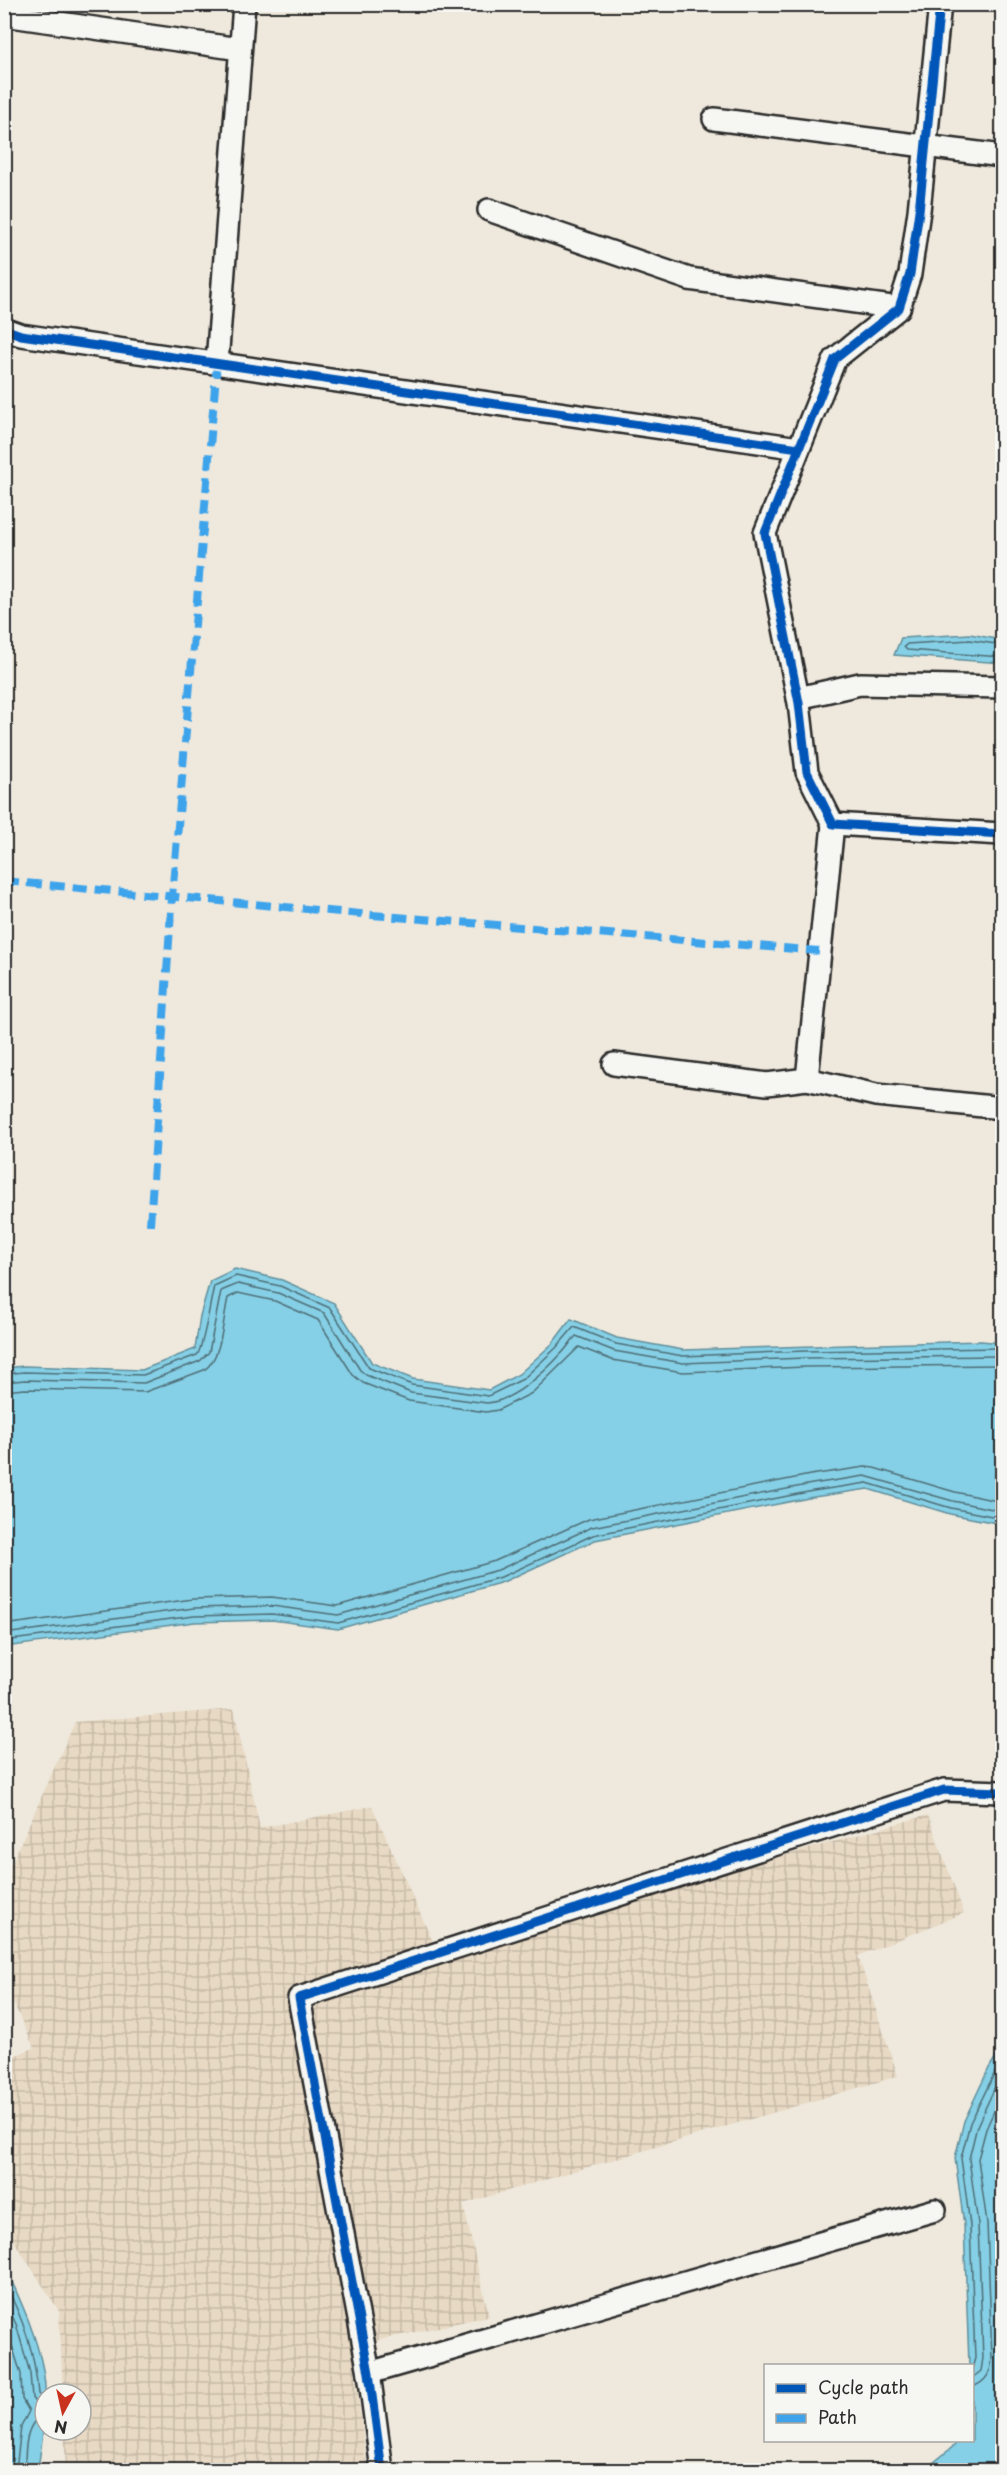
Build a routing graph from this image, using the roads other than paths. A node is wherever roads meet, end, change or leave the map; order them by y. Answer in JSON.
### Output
{"nodes":[{"id":1,"x":244,"y":4,"type":"edge"},
{"id":2,"x":940,"y":4,"type":"edge"},
{"id":3,"x":4,"y":15,"type":"edge"},
{"id":4,"x":240,"y":49,"type":"junction"},
{"id":5,"x":714,"y":119,"type":"dead end"},
{"id":6,"x":926,"y":147,"type":"junction"},
{"id":7,"x":1002,"y":156,"type":"edge"},
{"id":8,"x":489,"y":210,"type":"dead end"},
{"id":9,"x":899,"y":308,"type":"junction"},
{"id":10,"x":4,"y":329,"type":"edge"},
{"id":11,"x":217,"y":363,"type":"junction"},
{"id":12,"x":799,"y":448,"type":"junction"},
{"id":13,"x":1002,"y":687,"type":"edge"},
{"id":14,"x":798,"y":698,"type":"junction"},
{"id":15,"x":833,"y":824,"type":"junction"},
{"id":16,"x":1002,"y":834,"type":"edge"},
{"id":17,"x":614,"y":1064,"type":"dead end"},
{"id":18,"x":807,"y":1079,"type":"junction"},
{"id":19,"x":1002,"y":1108,"type":"edge"},
{"id":20,"x":1002,"y":1792,"type":"edge"},
{"id":21,"x":935,"y":2210,"type":"dead end"},
{"id":22,"x":369,"y":2373,"type":"junction"},
{"id":23,"x":382,"y":2470,"type":"edge"}],
"edges":[{"from":1,"to":4,"type":"street"},
{"from":2,"to":6,"type":"street"},
{"from":3,"to":4,"type":"street"},
{"from":4,"to":11,"type":"street"},
{"from":5,"to":6,"type":"street"},
{"from":6,"to":7,"type":"street"},
{"from":6,"to":9,"type":"street"},
{"from":8,"to":9,"type":"street"},
{"from":9,"to":12,"type":"street"},
{"from":10,"to":11,"type":"street"},
{"from":11,"to":12,"type":"street"},
{"from":12,"to":14,"type":"street"},
{"from":13,"to":14,"type":"street"},
{"from":14,"to":15,"type":"street"},
{"from":15,"to":16,"type":"street"},
{"from":15,"to":18,"type":"street"},
{"from":17,"to":18,"type":"street"},
{"from":18,"to":19,"type":"street"},
{"from":20,"to":22,"type":"street"},
{"from":21,"to":22,"type":"street"},
{"from":22,"to":23,"type":"street"}]}
